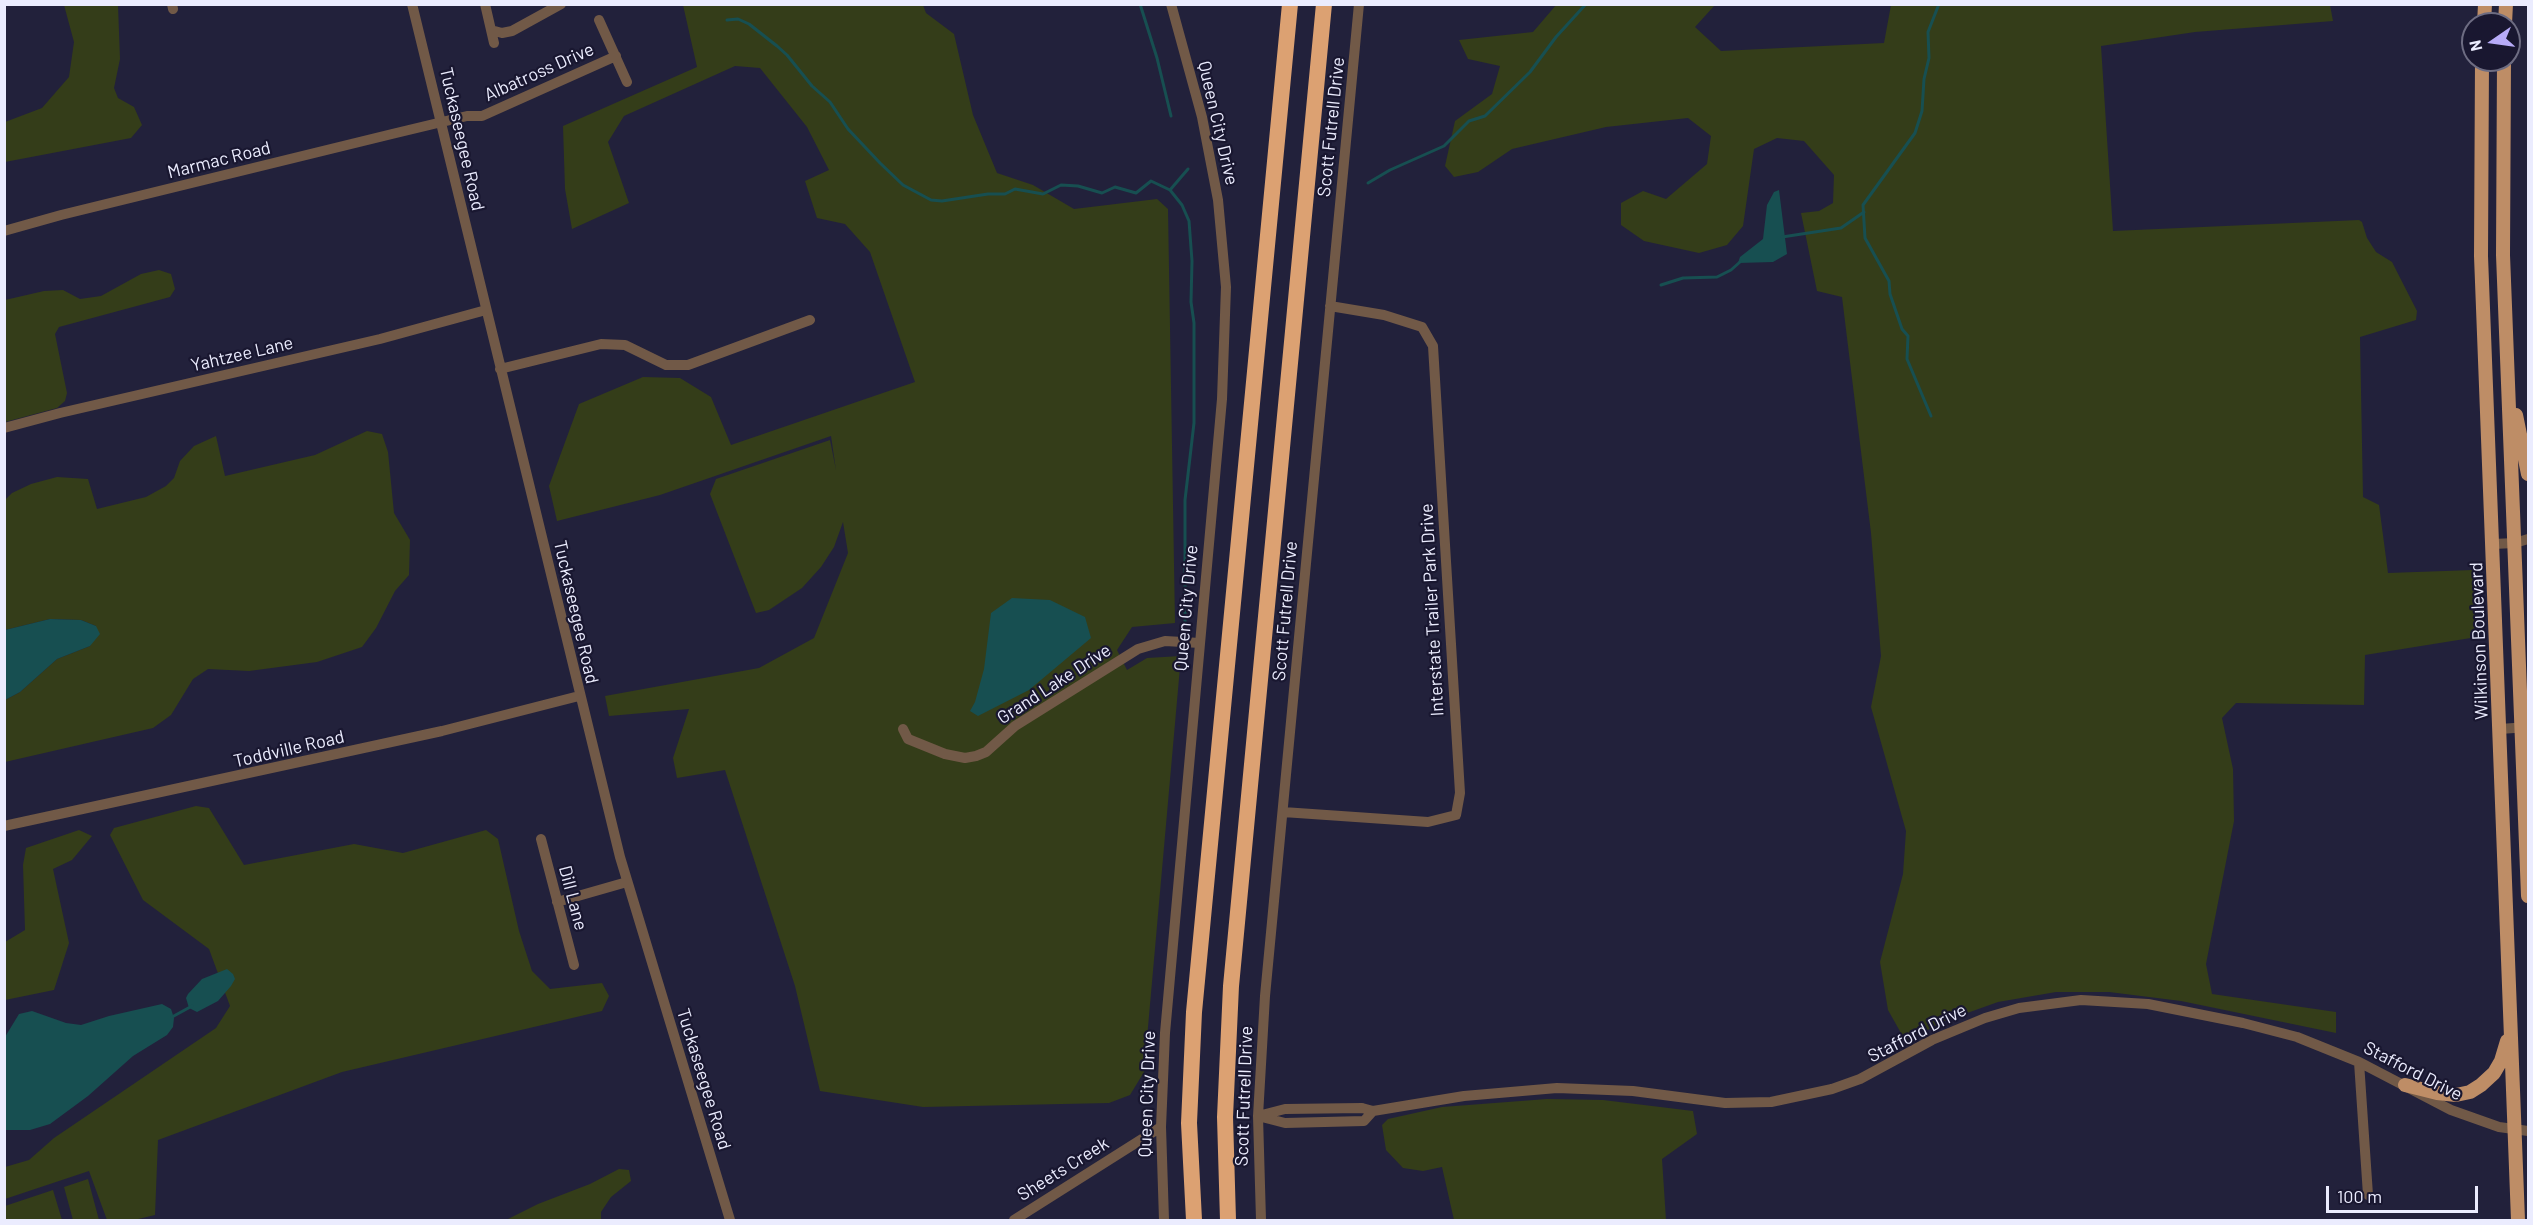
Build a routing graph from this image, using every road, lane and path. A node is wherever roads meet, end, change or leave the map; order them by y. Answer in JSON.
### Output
{"nodes":[{"id":1,"x":412,"y":4,"type":"edge"},
{"id":2,"x":485,"y":4,"type":"edge"},
{"id":3,"x":561,"y":4,"type":"edge"},
{"id":4,"x":1171,"y":4,"type":"edge"},
{"id":5,"x":1280,"y":4,"type":"edge"},
{"id":6,"x":1290,"y":4,"type":"edge"},
{"id":7,"x":1324,"y":4,"type":"edge"},
{"id":8,"x":1336,"y":4,"type":"edge"},
{"id":9,"x":1359,"y":4,"type":"edge"},
{"id":10,"x":599,"y":20,"type":"dead end"},
{"id":11,"x":491,"y":30,"type":"junction"},
{"id":12,"x":494,"y":43,"type":"dead end"},
{"id":13,"x":615,"y":56,"type":"junction"},
{"id":14,"x":2482,"y":72,"type":"edge"},
{"id":15,"x":2504,"y":72,"type":"edge"},
{"id":16,"x":627,"y":82,"type":"dead end"},
{"id":17,"x":1314,"y":103,"type":"junction"},
{"id":18,"x":441,"y":123,"type":"junction"},
{"id":19,"x":1276,"y":145,"type":"junction"},
{"id":20,"x":4,"y":231,"type":"edge"},
{"id":21,"x":1330,"y":306,"type":"junction"},
{"id":22,"x":486,"y":310,"type":"junction"},
{"id":23,"x":810,"y":320,"type":"dead end"},
{"id":24,"x":500,"y":369,"type":"junction"},
{"id":25,"x":2508,"y":375,"type":"junction"},
{"id":26,"x":4,"y":428,"type":"edge"},
{"id":27,"x":2529,"y":474,"type":"edge"},
{"id":28,"x":2522,"y":541,"type":"edge"},
{"id":29,"x":2493,"y":544,"type":"junction"},
{"id":30,"x":1200,"y":643,"type":"junction"},
{"id":31,"x":579,"y":696,"type":"junction"},
{"id":32,"x":2525,"y":728,"type":"edge"},
{"id":33,"x":903,"y":729,"type":"dead end"},
{"id":34,"x":2500,"y":729,"type":"junction"},
{"id":35,"x":1282,"y":812,"type":"junction"},
{"id":36,"x":4,"y":826,"type":"edge"},
{"id":37,"x":541,"y":839,"type":"dead end"},
{"id":38,"x":627,"y":882,"type":"junction"},
{"id":39,"x":2529,"y":896,"type":"edge"},
{"id":40,"x":557,"y":902,"type":"junction"},
{"id":41,"x":574,"y":965,"type":"dead end"},
{"id":42,"x":2510,"y":1009,"type":"junction"},
{"id":43,"x":2359,"y":1062,"type":"junction"},
{"id":44,"x":2405,"y":1085,"type":"junction"},
{"id":45,"x":1258,"y":1116,"type":"junction"},
{"id":46,"x":1161,"y":1127,"type":"junction"},
{"id":47,"x":2522,"y":1130,"type":"edge"},
{"id":48,"x":2368,"y":1195,"type":"dead end"},
{"id":49,"x":730,"y":1221,"type":"edge"},
{"id":50,"x":1014,"y":1221,"type":"edge"},
{"id":51,"x":1164,"y":1221,"type":"edge"},
{"id":52,"x":1194,"y":1221,"type":"edge"},
{"id":53,"x":1228,"y":1221,"type":"edge"},
{"id":54,"x":1261,"y":1221,"type":"edge"},
{"id":55,"x":2518,"y":1221,"type":"edge"}],
"edges":[{"from":1,"to":18,"type":"street","name":"Tuckaseegee Road"},
{"from":2,"to":11,"type":"street"},
{"from":3,"to":11,"type":"street"},
{"from":4,"to":30,"type":"street","name":"Queen City Drive"},
{"from":5,"to":19,"type":"highway"},
{"from":6,"to":19,"type":"highway"},
{"from":7,"to":17,"type":"highway"},
{"from":8,"to":17,"type":"highway"},
{"from":9,"to":21,"type":"street","name":"Scott Futrell Drive"},
{"from":10,"to":13,"type":"street"},
{"from":11,"to":12,"type":"street"},
{"from":13,"to":16,"type":"street"},
{"from":13,"to":18,"type":"street","name":"Albatross Drive"},
{"from":14,"to":29,"type":"main road","name":"Wilkinson Boulevard"},
{"from":15,"to":25,"type":"main road"},
{"from":17,"to":53,"type":"highway"},
{"from":18,"to":20,"type":"street","name":"Marmac Road"},
{"from":18,"to":22,"type":"street","name":"Tuckaseegee Road"},
{"from":19,"to":52,"type":"highway"},
{"from":21,"to":35,"type":"street","name":"Scott Futrell Drive"},
{"from":21,"to":35,"type":"street","name":"Interstate Trailer Park Drive"},
{"from":22,"to":24,"type":"street","name":"Tuckaseegee Road"},
{"from":22,"to":26,"type":"street","name":"Yahtzee Lane"},
{"from":23,"to":24,"type":"street"},
{"from":24,"to":31,"type":"street","name":"Tuckaseegee Road"},
{"from":25,"to":27,"type":"main road"},
{"from":25,"to":28,"type":"main road"},
{"from":28,"to":29,"type":"street"},
{"from":28,"to":32,"type":"main road"},
{"from":29,"to":34,"type":"main road","name":"Wilkinson Boulevard"},
{"from":30,"to":33,"type":"street","name":"Grand Lake Drive"},
{"from":30,"to":46,"type":"street","name":"Queen City Drive"},
{"from":31,"to":36,"type":"street","name":"Toddville Road"},
{"from":31,"to":38,"type":"street","name":"Tuckaseegee Road"},
{"from":32,"to":34,"type":"street"},
{"from":32,"to":39,"type":"main road"},
{"from":34,"to":42,"type":"main road","name":"Wilkinson Boulevard"},
{"from":35,"to":45,"type":"street","name":"Scott Futrell Drive"},
{"from":37,"to":40,"type":"street","name":"Dill Lane"},
{"from":38,"to":40,"type":"street"},
{"from":38,"to":49,"type":"street","name":"Tuckaseegee Road"},
{"from":40,"to":41,"type":"street","name":"Dill Lane"},
{"from":42,"to":44,"type":"main road"},
{"from":42,"to":47,"type":"main road","name":"Wilkinson Boulevard"},
{"from":43,"to":44,"type":"street","name":"Stafford Drive"},
{"from":43,"to":45,"type":"street","name":"Stafford Drive"},
{"from":43,"to":48,"type":"street"},
{"from":44,"to":47,"type":"street","name":"Stafford Drive"},
{"from":45,"to":54,"type":"street","name":"Scott Futrell Drive"},
{"from":46,"to":50,"type":"street","name":"Sheets Creek"},
{"from":46,"to":51,"type":"street","name":"Queen City Drive"},
{"from":47,"to":55,"type":"main road","name":"Wilkinson Boulevard"}]}
